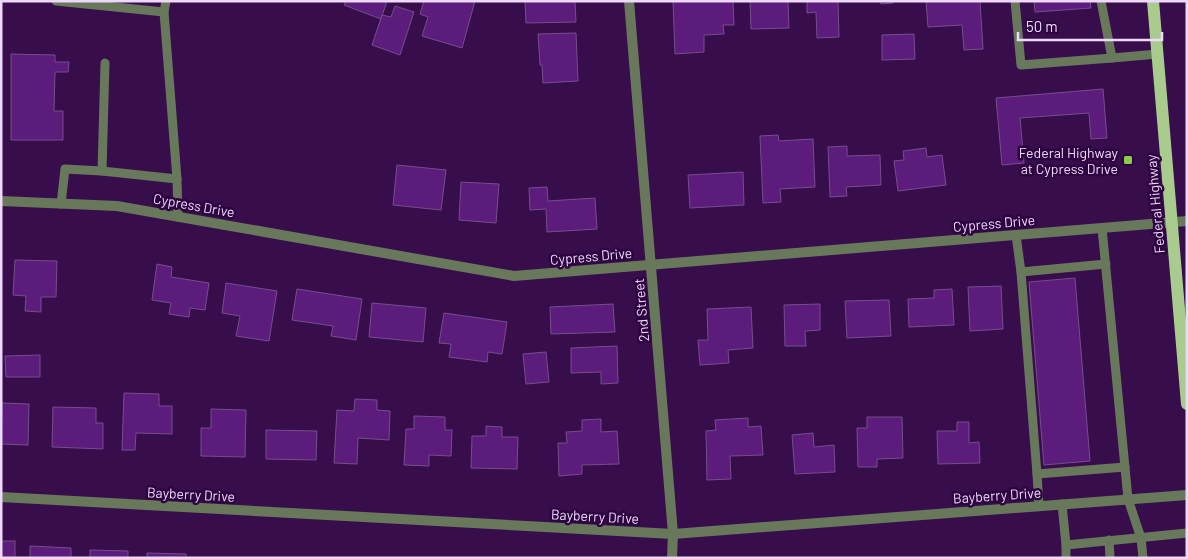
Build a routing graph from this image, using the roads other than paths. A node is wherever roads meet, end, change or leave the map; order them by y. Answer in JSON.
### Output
{"nodes":[{"id":1,"x":56,"y":1,"type":"edge"},
{"id":2,"x":166,"y":1,"type":"edge"},
{"id":3,"x":630,"y":1,"type":"edge"},
{"id":4,"x":1015,"y":1,"type":"edge"},
{"id":5,"x":1101,"y":1,"type":"edge"},
{"id":6,"x":1154,"y":1,"type":"edge"},
{"id":7,"x":164,"y":12,"type":"junction"},
{"id":8,"x":1158,"y":54,"type":"junction"},
{"id":9,"x":1112,"y":58,"type":"junction"},
{"id":10,"x":105,"y":62,"type":"dead end"},
{"id":11,"x":102,"y":171,"type":"junction"},
{"id":12,"x":177,"y":179,"type":"junction"},
{"id":13,"x":1,"y":201,"type":"edge"},
{"id":14,"x":61,"y":204,"type":"junction"},
{"id":15,"x":178,"y":217,"type":"junction"},
{"id":16,"x":1187,"y":221,"type":"edge"},
{"id":17,"x":1171,"y":222,"type":"junction"},
{"id":18,"x":1102,"y":228,"type":"junction"},
{"id":19,"x":1016,"y":235,"type":"junction"},
{"id":20,"x":1106,"y":264,"type":"junction"},
{"id":21,"x":651,"y":265,"type":"junction"},
{"id":22,"x":1021,"y":272,"type":"junction"},
{"id":23,"x":1187,"y":404,"type":"edge"},
{"id":24,"x":1125,"y":467,"type":"junction"},
{"id":25,"x":1037,"y":474,"type":"junction"},
{"id":26,"x":1187,"y":495,"type":"edge"},
{"id":27,"x":1,"y":497,"type":"edge"},
{"id":28,"x":1128,"y":499,"type":"junction"},
{"id":29,"x":1062,"y":504,"type":"junction"},
{"id":30,"x":1040,"y":506,"type":"junction"},
{"id":31,"x":1187,"y":533,"type":"edge"},
{"id":32,"x":673,"y":534,"type":"junction"},
{"id":33,"x":1141,"y":538,"type":"junction"},
{"id":34,"x":1109,"y":540,"type":"junction"},
{"id":35,"x":1066,"y":545,"type":"junction"},
{"id":36,"x":672,"y":558,"type":"edge"},
{"id":37,"x":1066,"y":558,"type":"edge"},
{"id":38,"x":1110,"y":558,"type":"edge"},
{"id":39,"x":1143,"y":558,"type":"edge"}],
"edges":[{"from":1,"to":7,"type":"lane"},
{"from":2,"to":7,"type":"lane"},
{"from":3,"to":21,"type":"street","name":"2nd Street"},
{"from":4,"to":9,"type":"lane"},
{"from":5,"to":9,"type":"lane"},
{"from":6,"to":8,"type":"main road","name":"Federal Highway"},
{"from":7,"to":12,"type":"lane"},
{"from":8,"to":9,"type":"lane"},
{"from":8,"to":17,"type":"main road","name":"Federal Highway"},
{"from":10,"to":11,"type":"lane"},
{"from":11,"to":12,"type":"lane"},
{"from":11,"to":14,"type":"lane"},
{"from":12,"to":15,"type":"lane"},
{"from":13,"to":14,"type":"street","name":"Cypress Drive"},
{"from":14,"to":15,"type":"street","name":"Cypress Drive"},
{"from":15,"to":21,"type":"street","name":"Cypress Drive"},
{"from":16,"to":17,"type":"street","name":"Cypress Drive"},
{"from":17,"to":18,"type":"street","name":"Cypress Drive"},
{"from":17,"to":23,"type":"main road","name":"Federal Highway"},
{"from":18,"to":19,"type":"street","name":"Cypress Drive"},
{"from":18,"to":20,"type":"lane"},
{"from":19,"to":21,"type":"street","name":"Cypress Drive"},
{"from":19,"to":22,"type":"lane"},
{"from":20,"to":22,"type":"lane"},
{"from":20,"to":24,"type":"lane"},
{"from":21,"to":32,"type":"street","name":"2nd Street"},
{"from":22,"to":25,"type":"lane"},
{"from":24,"to":25,"type":"lane"},
{"from":24,"to":28,"type":"lane"},
{"from":25,"to":30,"type":"lane"},
{"from":26,"to":28,"type":"street","name":"Bayberry Drive"},
{"from":27,"to":32,"type":"street","name":"Bayberry Drive"},
{"from":28,"to":29,"type":"street","name":"Bayberry Drive"},
{"from":28,"to":33,"type":"lane"},
{"from":29,"to":30,"type":"street","name":"Bayberry Drive"},
{"from":29,"to":35,"type":"lane"},
{"from":30,"to":32,"type":"street","name":"Bayberry Drive"},
{"from":31,"to":33,"type":"lane"},
{"from":32,"to":36,"type":"street","name":"2nd Street"},
{"from":33,"to":34,"type":"lane"},
{"from":33,"to":39,"type":"lane"},
{"from":34,"to":35,"type":"lane"},
{"from":34,"to":38,"type":"lane"},
{"from":35,"to":37,"type":"lane"}]}
